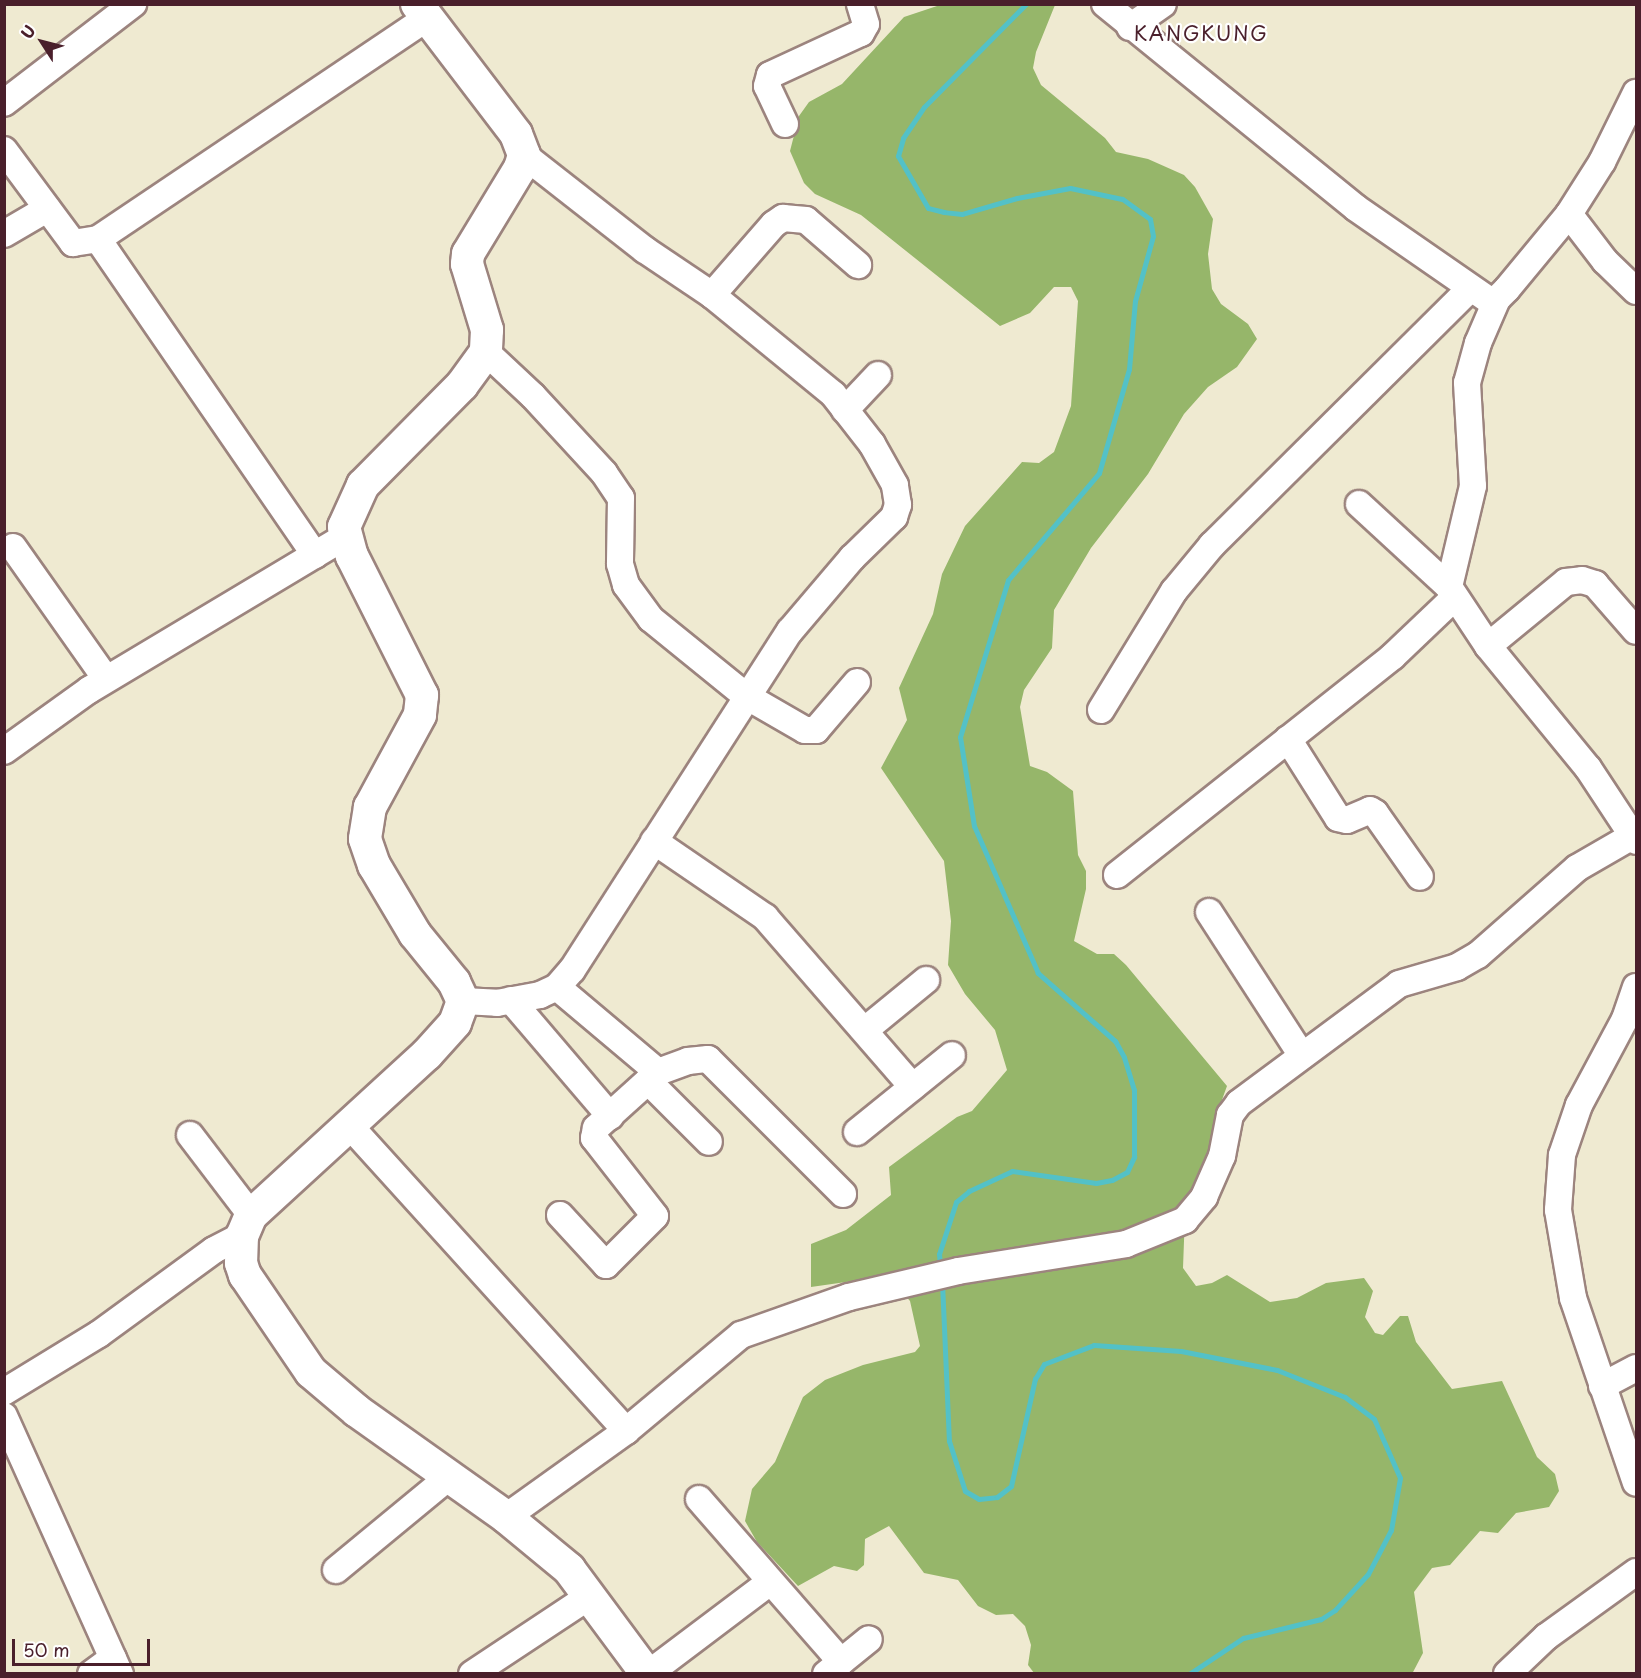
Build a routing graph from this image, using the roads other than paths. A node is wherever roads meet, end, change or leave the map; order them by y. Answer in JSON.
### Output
{"nodes":[{"id":1,"x":133,"y":4,"type":"edge"},
{"id":2,"x":860,"y":4,"type":"edge"},
{"id":3,"x":1104,"y":4,"type":"edge"},
{"id":4,"x":1162,"y":4,"type":"edge"},
{"id":5,"x":422,"y":11,"type":"edge"},
{"id":6,"x":1130,"y":27,"type":"junction"},
{"id":7,"x":1636,"y":93,"type":"edge"},
{"id":8,"x":4,"y":103,"type":"edge"},
{"id":9,"x":785,"y":124,"type":"dead end"},
{"id":10,"x":4,"y":150,"type":"edge"},
{"id":11,"x":524,"y":155,"type":"junction"},
{"id":12,"x":47,"y":209,"type":"junction"},
{"id":13,"x":1569,"y":214,"type":"junction"},
{"id":14,"x":4,"y":234,"type":"edge"},
{"id":15,"x":98,"y":239,"type":"junction"},
{"id":16,"x":858,"y":265,"type":"dead end"},
{"id":17,"x":1470,"y":289,"type":"junction"},
{"id":18,"x":1636,"y":291,"type":"edge"},
{"id":19,"x":712,"y":296,"type":"junction"},
{"id":20,"x":1497,"y":299,"type":"junction"},
{"id":21,"x":486,"y":352,"type":"junction"},
{"id":22,"x":878,"y":375,"type":"dead end"},
{"id":23,"x":845,"y":410,"type":"junction"},
{"id":24,"x":1359,"y":504,"type":"dead end"},
{"id":25,"x":345,"y":537,"type":"junction"},
{"id":26,"x":13,"y":547,"type":"dead end"},
{"id":27,"x":315,"y":555,"type":"junction"},
{"id":28,"x":1451,"y":593,"type":"junction"},
{"id":29,"x":1636,"y":631,"type":"edge"},
{"id":30,"x":1488,"y":646,"type":"junction"},
{"id":31,"x":106,"y":679,"type":"junction"},
{"id":32,"x":857,"y":682,"type":"dead end"},
{"id":33,"x":746,"y":696,"type":"junction"},
{"id":34,"x":1101,"y":710,"type":"dead end"},
{"id":35,"x":1288,"y":739,"type":"junction"},
{"id":36,"x":4,"y":751,"type":"edge"},
{"id":37,"x":1635,"y":838,"type":"edge"},
{"id":38,"x":654,"y":841,"type":"junction"},
{"id":39,"x":1117,"y":874,"type":"dead end"},
{"id":40,"x":1420,"y":877,"type":"dead end"},
{"id":41,"x":1209,"y":912,"type":"dead end"},
{"id":42,"x":926,"y":980,"type":"dead end"},
{"id":43,"x":557,"y":987,"type":"junction"},
{"id":44,"x":1636,"y":987,"type":"edge"},
{"id":45,"x":511,"y":1000,"type":"junction"},
{"id":46,"x":464,"y":1001,"type":"junction"},
{"id":47,"x":865,"y":1030,"type":"junction"},
{"id":48,"x":952,"y":1055,"type":"dead end"},
{"id":49,"x":1302,"y":1056,"type":"junction"},
{"id":50,"x":653,"y":1077,"type":"junction"},
{"id":51,"x":913,"y":1087,"type":"junction"},
{"id":52,"x":610,"y":1116,"type":"junction"},
{"id":53,"x":349,"y":1125,"type":"junction"},
{"id":54,"x":857,"y":1132,"type":"dead end"},
{"id":55,"x":190,"y":1135,"type":"dead end"},
{"id":56,"x":709,"y":1142,"type":"dead end"},
{"id":57,"x":843,"y":1194,"type":"dead end"},
{"id":58,"x":560,"y":1215,"type":"dead end"},
{"id":59,"x":246,"y":1225,"type":"junction"},
{"id":60,"x":1636,"y":1368,"type":"edge"},
{"id":61,"x":1602,"y":1386,"type":"junction"},
{"id":62,"x":4,"y":1392,"type":"edge"},
{"id":63,"x":5,"y":1419,"type":"edge"},
{"id":64,"x":626,"y":1431,"type":"junction"},
{"id":65,"x":450,"y":1476,"type":"junction"},
{"id":66,"x":1636,"y":1483,"type":"edge"},
{"id":67,"x":699,"y":1499,"type":"dead end"},
{"id":68,"x":506,"y":1517,"type":"junction"},
{"id":69,"x":336,"y":1570,"type":"dead end"},
{"id":70,"x":1636,"y":1572,"type":"edge"},
{"id":71,"x":770,"y":1582,"type":"junction"},
{"id":72,"x":590,"y":1596,"type":"junction"},
{"id":73,"x":869,"y":1640,"type":"dead end"},
{"id":74,"x":116,"y":1666,"type":"edge"},
{"id":75,"x":833,"y":1668,"type":"edge"},
{"id":76,"x":91,"y":1674,"type":"edge"},
{"id":77,"x":472,"y":1674,"type":"edge"},
{"id":78,"x":648,"y":1674,"type":"edge"},
{"id":79,"x":1507,"y":1674,"type":"edge"}],
"edges":[{"from":1,"to":8,"type":"street"},
{"from":2,"to":9,"type":"street"},
{"from":3,"to":6,"type":"street"},
{"from":4,"to":6,"type":"street"},
{"from":5,"to":11,"type":"main road"},
{"from":5,"to":15,"type":"street"},
{"from":6,"to":17,"type":"street"},
{"from":7,"to":13,"type":"street"},
{"from":10,"to":12,"type":"street"},
{"from":11,"to":19,"type":"street"},
{"from":11,"to":21,"type":"main road"},
{"from":12,"to":14,"type":"street"},
{"from":12,"to":15,"type":"street"},
{"from":13,"to":18,"type":"street"},
{"from":13,"to":20,"type":"street"},
{"from":15,"to":27,"type":"street"},
{"from":16,"to":19,"type":"street"},
{"from":17,"to":20,"type":"street"},
{"from":17,"to":34,"type":"street"},
{"from":19,"to":23,"type":"street"},
{"from":20,"to":28,"type":"street"},
{"from":21,"to":25,"type":"main road"},
{"from":21,"to":33,"type":"street"},
{"from":22,"to":23,"type":"street"},
{"from":23,"to":33,"type":"street"},
{"from":24,"to":28,"type":"street"},
{"from":25,"to":27,"type":"street"},
{"from":25,"to":46,"type":"main road"},
{"from":26,"to":31,"type":"street"},
{"from":27,"to":31,"type":"street"},
{"from":28,"to":30,"type":"street"},
{"from":28,"to":35,"type":"street"},
{"from":29,"to":30,"type":"street"},
{"from":30,"to":37,"type":"street"},
{"from":31,"to":36,"type":"street"},
{"from":32,"to":33,"type":"street"},
{"from":33,"to":38,"type":"street"},
{"from":35,"to":39,"type":"street"},
{"from":35,"to":40,"type":"street"},
{"from":37,"to":49,"type":"street"},
{"from":38,"to":43,"type":"street"},
{"from":38,"to":47,"type":"street"},
{"from":41,"to":49,"type":"street"},
{"from":42,"to":47,"type":"street"},
{"from":43,"to":45,"type":"street"},
{"from":43,"to":50,"type":"street"},
{"from":44,"to":61,"type":"street"},
{"from":45,"to":46,"type":"street"},
{"from":45,"to":52,"type":"street"},
{"from":46,"to":53,"type":"main road"},
{"from":47,"to":51,"type":"street"},
{"from":48,"to":51,"type":"street"},
{"from":49,"to":64,"type":"street"},
{"from":50,"to":52,"type":"street"},
{"from":50,"to":56,"type":"street"},
{"from":50,"to":57,"type":"street"},
{"from":51,"to":54,"type":"street"},
{"from":52,"to":58,"type":"street"},
{"from":53,"to":59,"type":"main road"},
{"from":53,"to":64,"type":"street"},
{"from":55,"to":59,"type":"street"},
{"from":59,"to":62,"type":"street"},
{"from":59,"to":65,"type":"main road"},
{"from":60,"to":61,"type":"street"},
{"from":61,"to":66,"type":"street"},
{"from":63,"to":74,"type":"street"},
{"from":64,"to":68,"type":"street"},
{"from":65,"to":68,"type":"main road"},
{"from":65,"to":69,"type":"street"},
{"from":67,"to":71,"type":"street"},
{"from":68,"to":72,"type":"main road"},
{"from":70,"to":79,"type":"street"},
{"from":71,"to":75,"type":"street"},
{"from":71,"to":78,"type":"street"},
{"from":72,"to":77,"type":"street"},
{"from":72,"to":78,"type":"main road"},
{"from":73,"to":75,"type":"street"},
{"from":74,"to":76,"type":"street"}]}
